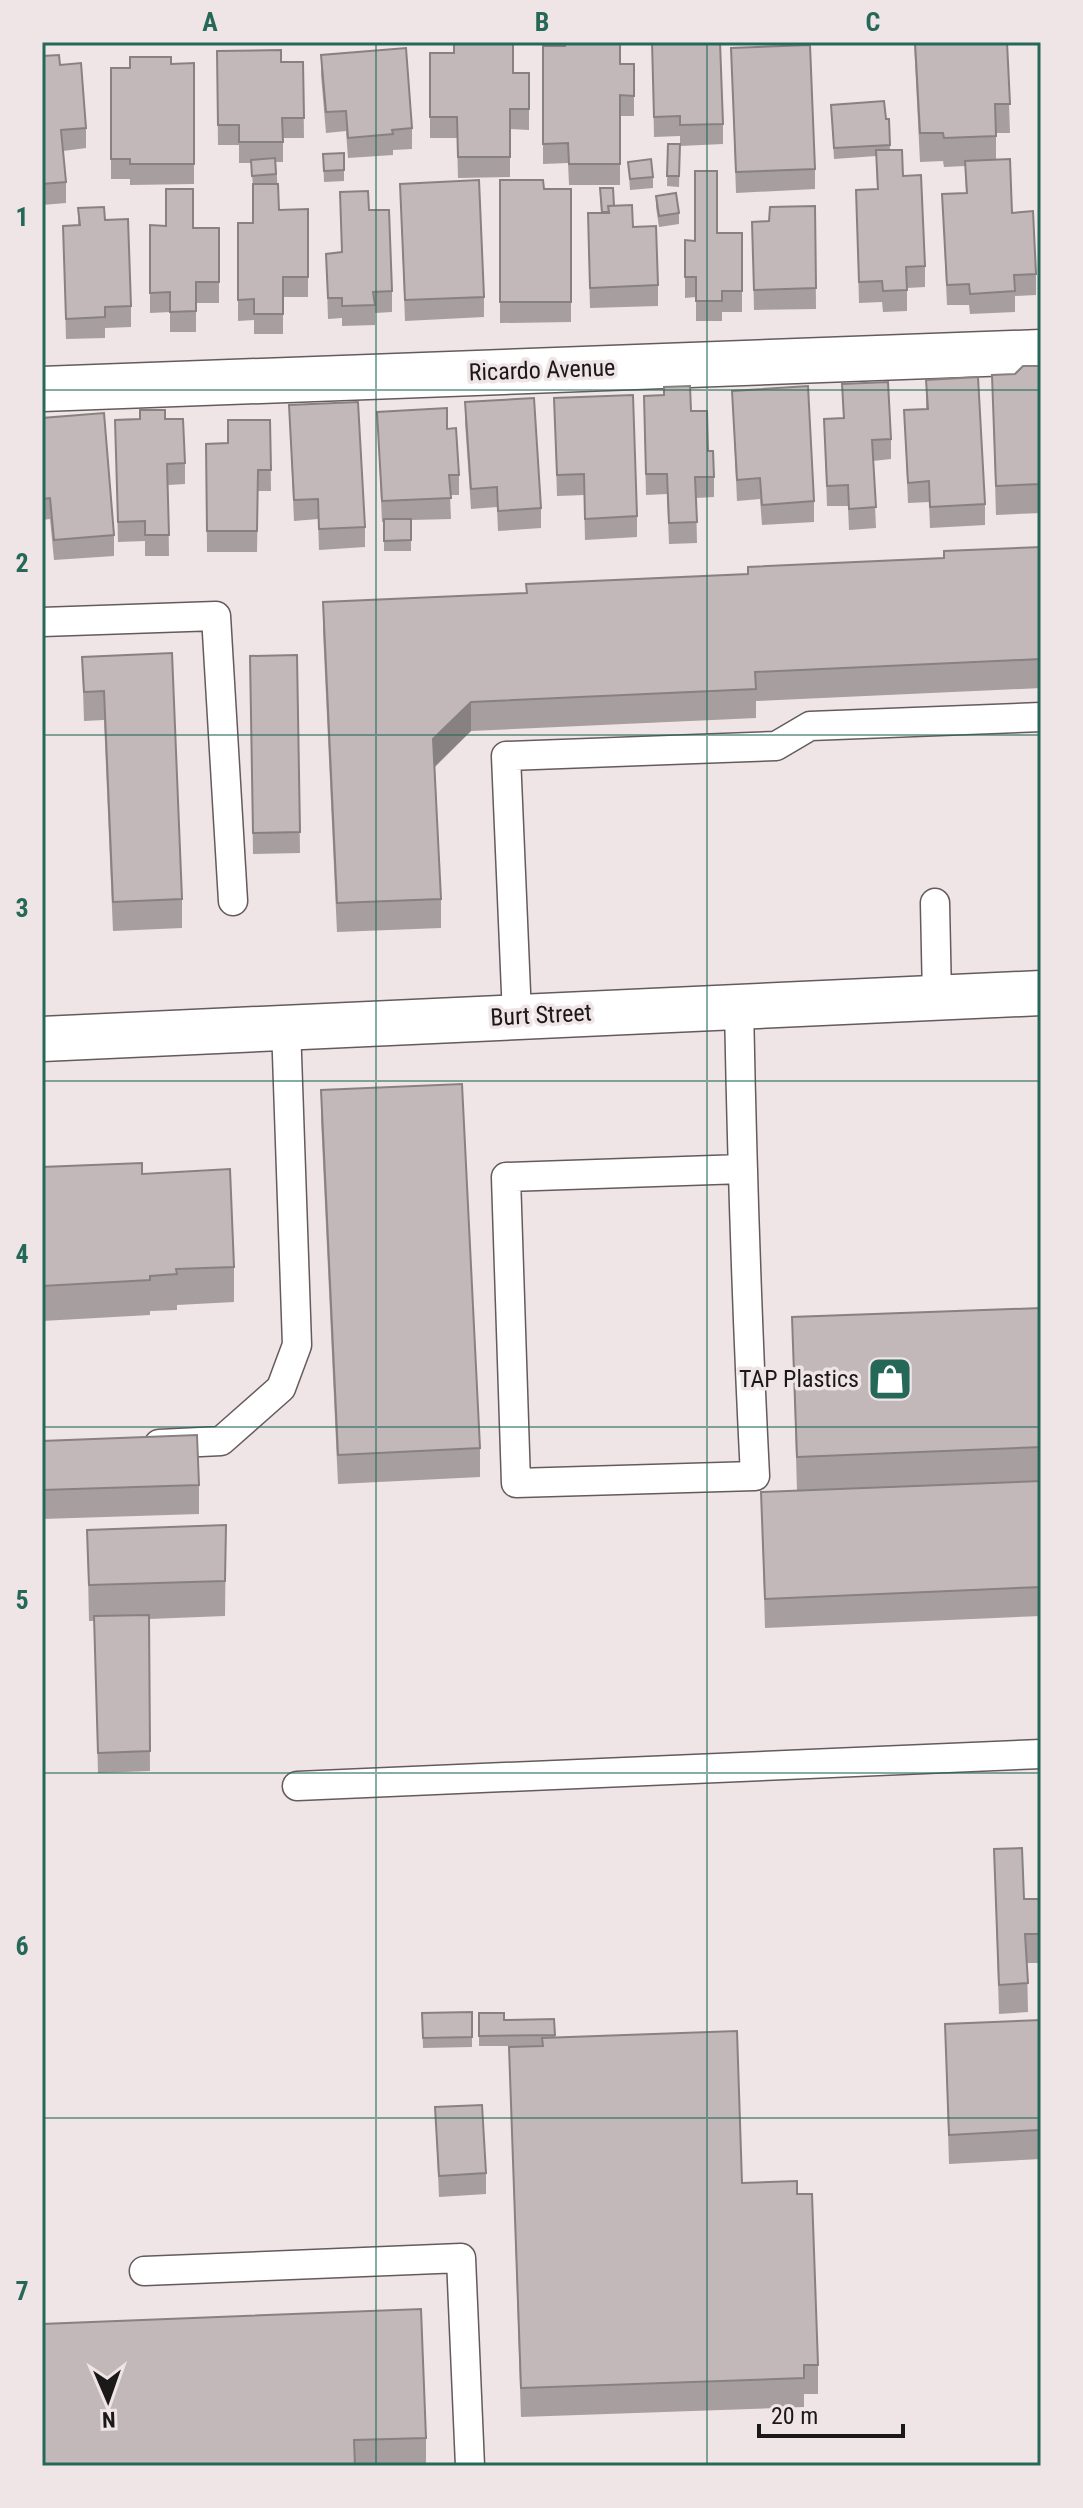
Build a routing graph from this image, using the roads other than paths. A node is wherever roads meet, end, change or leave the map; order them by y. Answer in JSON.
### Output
{"nodes":[{"id":1,"x":1041,"y":352,"type":"edge"},
{"id":2,"x":42,"y":389,"type":"edge"},
{"id":3,"x":42,"y":622,"type":"edge"},
{"id":4,"x":1041,"y":717,"type":"edge"},
{"id":5,"x":233,"y":901,"type":"dead end"},
{"id":6,"x":935,"y":903,"type":"dead end"},
{"id":7,"x":1041,"y":993,"type":"edge"},
{"id":8,"x":937,"y":998,"type":"junction"},
{"id":9,"x":739,"y":1006,"type":"junction"},
{"id":10,"x":517,"y":1016,"type":"junction"},
{"id":11,"x":286,"y":1026,"type":"junction"},
{"id":12,"x":42,"y":1039,"type":"edge"},
{"id":13,"x":743,"y":1169,"type":"junction"},
{"id":14,"x":131,"y":1445,"type":"edge"},
{"id":15,"x":1041,"y":1754,"type":"edge"},
{"id":16,"x":297,"y":1786,"type":"dead end"},
{"id":17,"x":144,"y":2271,"type":"dead end"},
{"id":18,"x":470,"y":2466,"type":"edge"}],
"edges":[{"from":1,"to":2,"type":"street","name":"Ricardo Avenue"},
{"from":3,"to":5,"type":"lane"},
{"from":4,"to":10,"type":"lane"},
{"from":6,"to":8,"type":"lane"},
{"from":7,"to":8,"type":"street","name":"Burt Street"},
{"from":8,"to":9,"type":"street","name":"Burt Street"},
{"from":9,"to":10,"type":"street","name":"Burt Street"},
{"from":9,"to":13,"type":"lane"},
{"from":10,"to":11,"type":"street","name":"Burt Street"},
{"from":11,"to":12,"type":"street","name":"Burt Street"},
{"from":11,"to":14,"type":"lane"},
{"from":13,"to":13,"type":"lane"},
{"from":15,"to":16,"type":"lane"},
{"from":17,"to":18,"type":"lane"}]}
